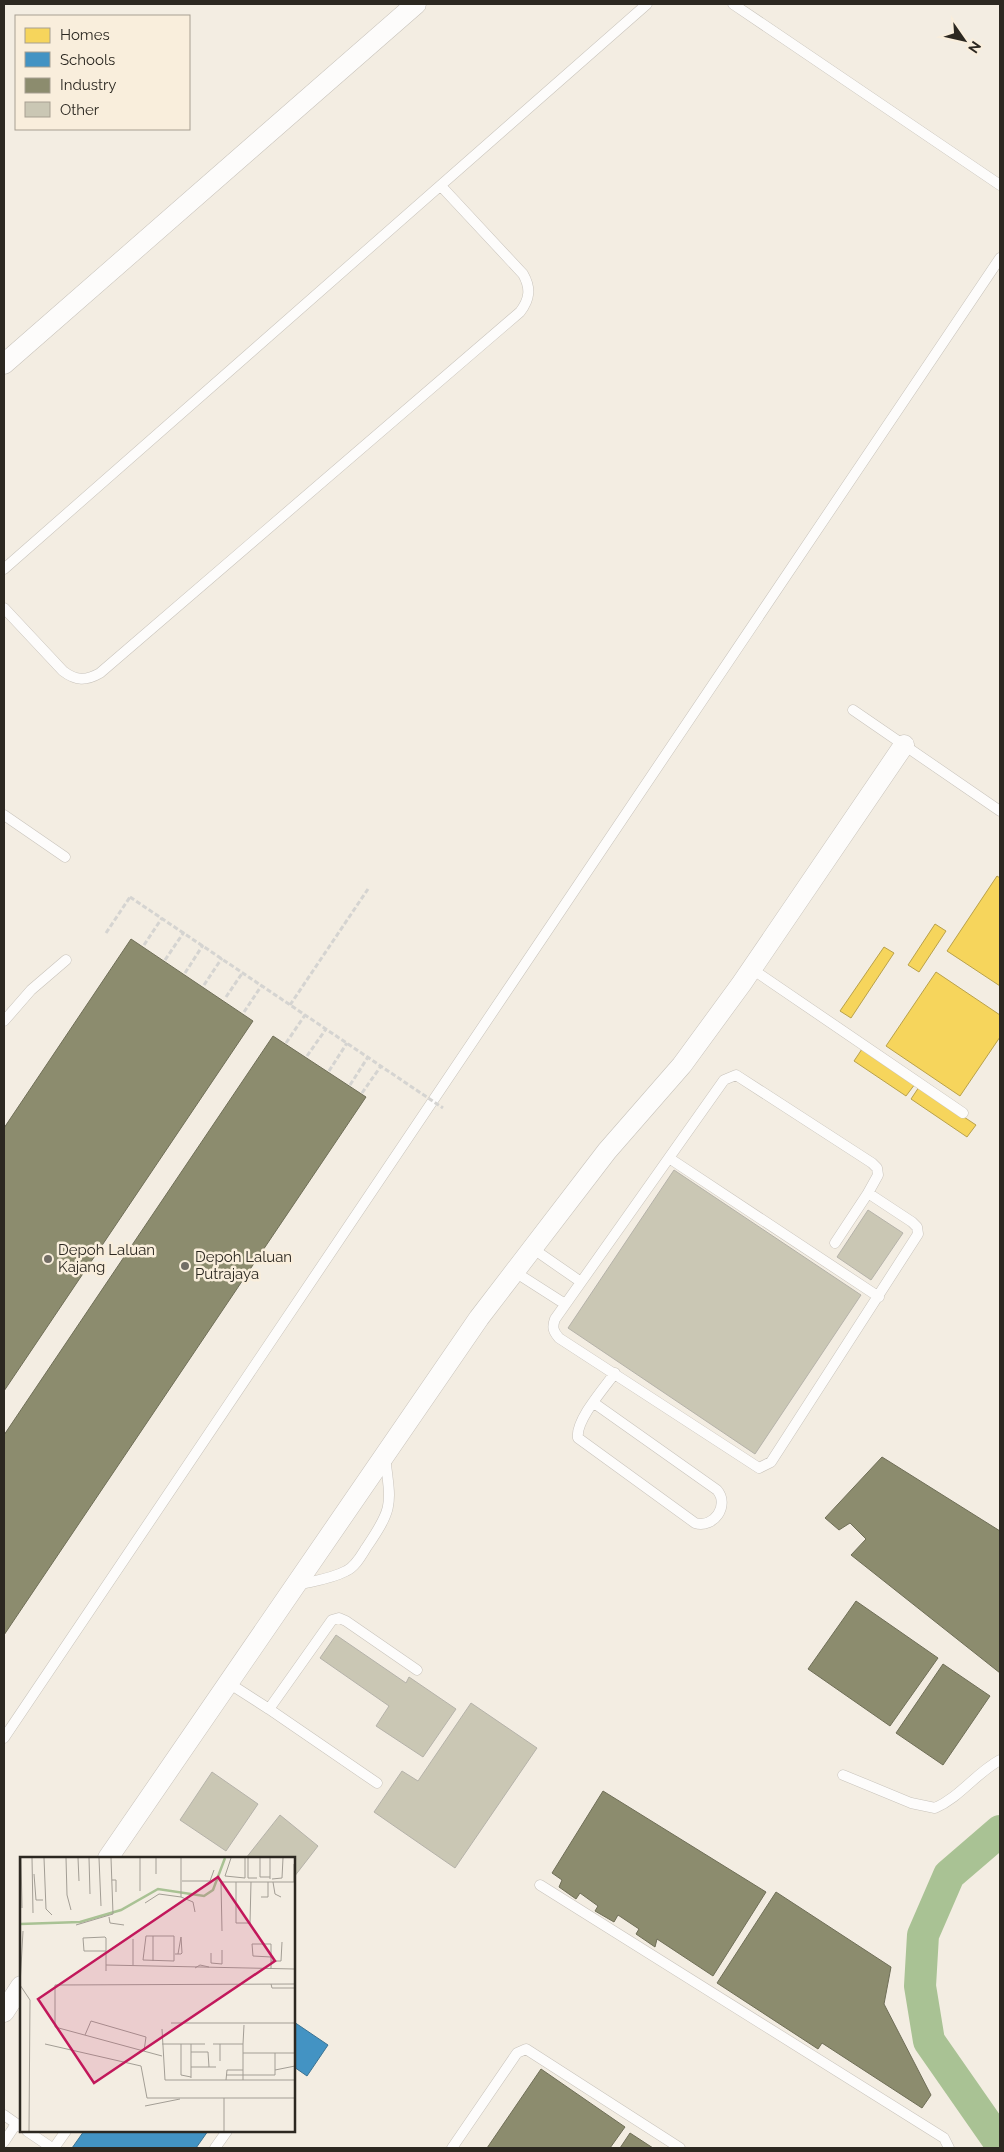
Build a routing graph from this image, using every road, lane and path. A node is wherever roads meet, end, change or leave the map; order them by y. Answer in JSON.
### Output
{"nodes":[{"id":1,"x":416,"y":4,"type":"edge"},
{"id":2,"x":647,"y":4,"type":"edge"},
{"id":3,"x":733,"y":4,"type":"edge"},
{"id":4,"x":1000,"y":185,"type":"edge"},
{"id":5,"x":441,"y":186,"type":"junction"},
{"id":6,"x":1000,"y":258,"type":"edge"},
{"id":7,"x":4,"y":364,"type":"edge"},
{"id":8,"x":4,"y":569,"type":"edge"},
{"id":9,"x":4,"y":608,"type":"edge"},
{"id":10,"x":853,"y":710,"type":"dead end"},
{"id":11,"x":904,"y":745,"type":"junction"},
{"id":12,"x":1000,"y":811,"type":"edge"},
{"id":13,"x":4,"y":815,"type":"edge"},
{"id":14,"x":65,"y":857,"type":"dead end"},
{"id":15,"x":368,"y":889,"type":"dead end"},
{"id":16,"x":162,"y":918,"type":"junction"},
{"id":17,"x":184,"y":932,"type":"junction"},
{"id":18,"x":106,"y":933,"type":"dead end"},
{"id":19,"x":144,"y":945,"type":"dead end"},
{"id":20,"x":203,"y":945,"type":"junction"},
{"id":21,"x":222,"y":958,"type":"junction"},
{"id":22,"x":66,"y":960,"type":"dead end"},
{"id":23,"x":165,"y":960,"type":"dead end"},
{"id":24,"x":752,"y":969,"type":"junction"},
{"id":25,"x":243,"y":972,"type":"junction"},
{"id":26,"x":185,"y":973,"type":"dead end"},
{"id":27,"x":262,"y":985,"type":"junction"},
{"id":28,"x":204,"y":986,"type":"dead end"},
{"id":29,"x":226,"y":997,"type":"dead end"},
{"id":30,"x":290,"y":1005,"type":"junction"},
{"id":31,"x":244,"y":1012,"type":"dead end"},
{"id":32,"x":305,"y":1015,"type":"junction"},
{"id":33,"x":4,"y":1021,"type":"edge"},
{"id":34,"x":326,"y":1029,"type":"junction"},
{"id":35,"x":286,"y":1043,"type":"dead end"},
{"id":36,"x":347,"y":1043,"type":"junction"},
{"id":37,"x":308,"y":1056,"type":"dead end"},
{"id":38,"x":368,"y":1057,"type":"junction"},
{"id":39,"x":381,"y":1066,"type":"junction"},
{"id":40,"x":329,"y":1071,"type":"dead end"},
{"id":41,"x":350,"y":1085,"type":"dead end"},
{"id":42,"x":362,"y":1093,"type":"dead end"},
{"id":43,"x":443,"y":1108,"type":"dead end"},
{"id":44,"x":963,"y":1112,"type":"dead end"},
{"id":45,"x":670,"y":1158,"type":"junction"},
{"id":46,"x":868,"y":1193,"type":"junction"},
{"id":47,"x":836,"y":1243,"type":"dead end"},
{"id":48,"x":532,"y":1248,"type":"junction"},
{"id":49,"x":515,"y":1272,"type":"junction"},
{"id":50,"x":581,"y":1282,"type":"junction"},
{"id":51,"x":879,"y":1296,"type":"junction"},
{"id":52,"x":565,"y":1304,"type":"junction"},
{"id":53,"x":614,"y":1373,"type":"junction"},
{"id":54,"x":594,"y":1403,"type":"junction"},
{"id":55,"x":385,"y":1456,"type":"junction"},
{"id":56,"x":297,"y":1585,"type":"junction"},
{"id":57,"x":417,"y":1670,"type":"dead end"},
{"id":58,"x":227,"y":1682,"type":"junction"},
{"id":59,"x":269,"y":1709,"type":"junction"},
{"id":60,"x":4,"y":1738,"type":"edge"},
{"id":61,"x":1000,"y":1760,"type":"edge"},
{"id":62,"x":844,"y":1775,"type":"dead end"},
{"id":63,"x":377,"y":1782,"type":"dead end"},
{"id":64,"x":109,"y":1857,"type":"edge"},
{"id":65,"x":540,"y":1885,"type":"dead end"},
{"id":66,"x":20,"y":1988,"type":"edge"},
{"id":67,"x":4,"y":2012,"type":"edge"},
{"id":68,"x":4,"y":2115,"type":"edge"},
{"id":69,"x":19,"y":2126,"type":"edge"},
{"id":70,"x":28,"y":2132,"type":"edge"},
{"id":71,"x":65,"y":2132,"type":"edge"},
{"id":72,"x":226,"y":2132,"type":"edge"},
{"id":73,"x":4,"y":2142,"type":"edge"},
{"id":74,"x":53,"y":2148,"type":"edge"},
{"id":75,"x":215,"y":2148,"type":"edge"},
{"id":76,"x":452,"y":2148,"type":"edge"},
{"id":77,"x":680,"y":2148,"type":"edge"},
{"id":78,"x":949,"y":2148,"type":"edge"}],
"edges":[{"from":1,"to":7,"type":"street"},
{"from":2,"to":5,"type":"lane"},
{"from":3,"to":4,"type":"lane"},
{"from":5,"to":8,"type":"lane"},
{"from":5,"to":9,"type":"lane"},
{"from":6,"to":60,"type":"lane"},
{"from":10,"to":11,"type":"lane"},
{"from":11,"to":12,"type":"lane"},
{"from":11,"to":24,"type":"street"},
{"from":13,"to":14,"type":"lane"},
{"from":15,"to":30,"type":"path"},
{"from":16,"to":17,"type":"path","bridge":true},
{"from":16,"to":18,"type":"path","bridge":true},
{"from":16,"to":19,"type":"path"},
{"from":17,"to":20,"type":"path","bridge":true},
{"from":17,"to":23,"type":"path"},
{"from":20,"to":21,"type":"path","bridge":true},
{"from":20,"to":26,"type":"path"},
{"from":21,"to":25,"type":"path","bridge":true},
{"from":21,"to":28,"type":"path"},
{"from":22,"to":33,"type":"lane"},
{"from":24,"to":44,"type":"lane"},
{"from":24,"to":48,"type":"street"},
{"from":25,"to":27,"type":"path","bridge":true},
{"from":25,"to":29,"type":"path"},
{"from":27,"to":30,"type":"path","bridge":true},
{"from":27,"to":31,"type":"path"},
{"from":30,"to":32,"type":"path","bridge":true},
{"from":32,"to":34,"type":"path","bridge":true},
{"from":32,"to":35,"type":"path"},
{"from":34,"to":36,"type":"path","bridge":true},
{"from":34,"to":37,"type":"path"},
{"from":36,"to":38,"type":"path","bridge":true},
{"from":36,"to":40,"type":"path"},
{"from":38,"to":39,"type":"path","bridge":true},
{"from":38,"to":41,"type":"path"},
{"from":39,"to":42,"type":"path"},
{"from":39,"to":43,"type":"path","bridge":true},
{"from":45,"to":46,"type":"lane"},
{"from":45,"to":50,"type":"lane"},
{"from":45,"to":51,"type":"lane"},
{"from":46,"to":47,"type":"lane"},
{"from":46,"to":51,"type":"lane"},
{"from":48,"to":49,"type":"street"},
{"from":48,"to":50,"type":"lane"},
{"from":49,"to":52,"type":"lane"},
{"from":49,"to":55,"type":"street"},
{"from":50,"to":52,"type":"lane"},
{"from":51,"to":53,"type":"lane"},
{"from":52,"to":53,"type":"lane"},
{"from":53,"to":54,"type":"lane"},
{"from":54,"to":54,"type":"lane"},
{"from":55,"to":56,"type":"street"},
{"from":55,"to":56,"type":"lane"},
{"from":56,"to":58,"type":"street"},
{"from":57,"to":59,"type":"lane"},
{"from":58,"to":59,"type":"lane"},
{"from":58,"to":64,"type":"street"},
{"from":59,"to":63,"type":"lane"},
{"from":61,"to":62,"type":"lane"},
{"from":65,"to":78,"type":"lane"},
{"from":66,"to":67,"type":"street"},
{"from":68,"to":69,"type":"lane"},
{"from":69,"to":73,"type":"lane"},
{"from":70,"to":74,"type":"lane"},
{"from":71,"to":74,"type":"lane"},
{"from":72,"to":75,"type":"lane"},
{"from":76,"to":77,"type":"lane"}]}
